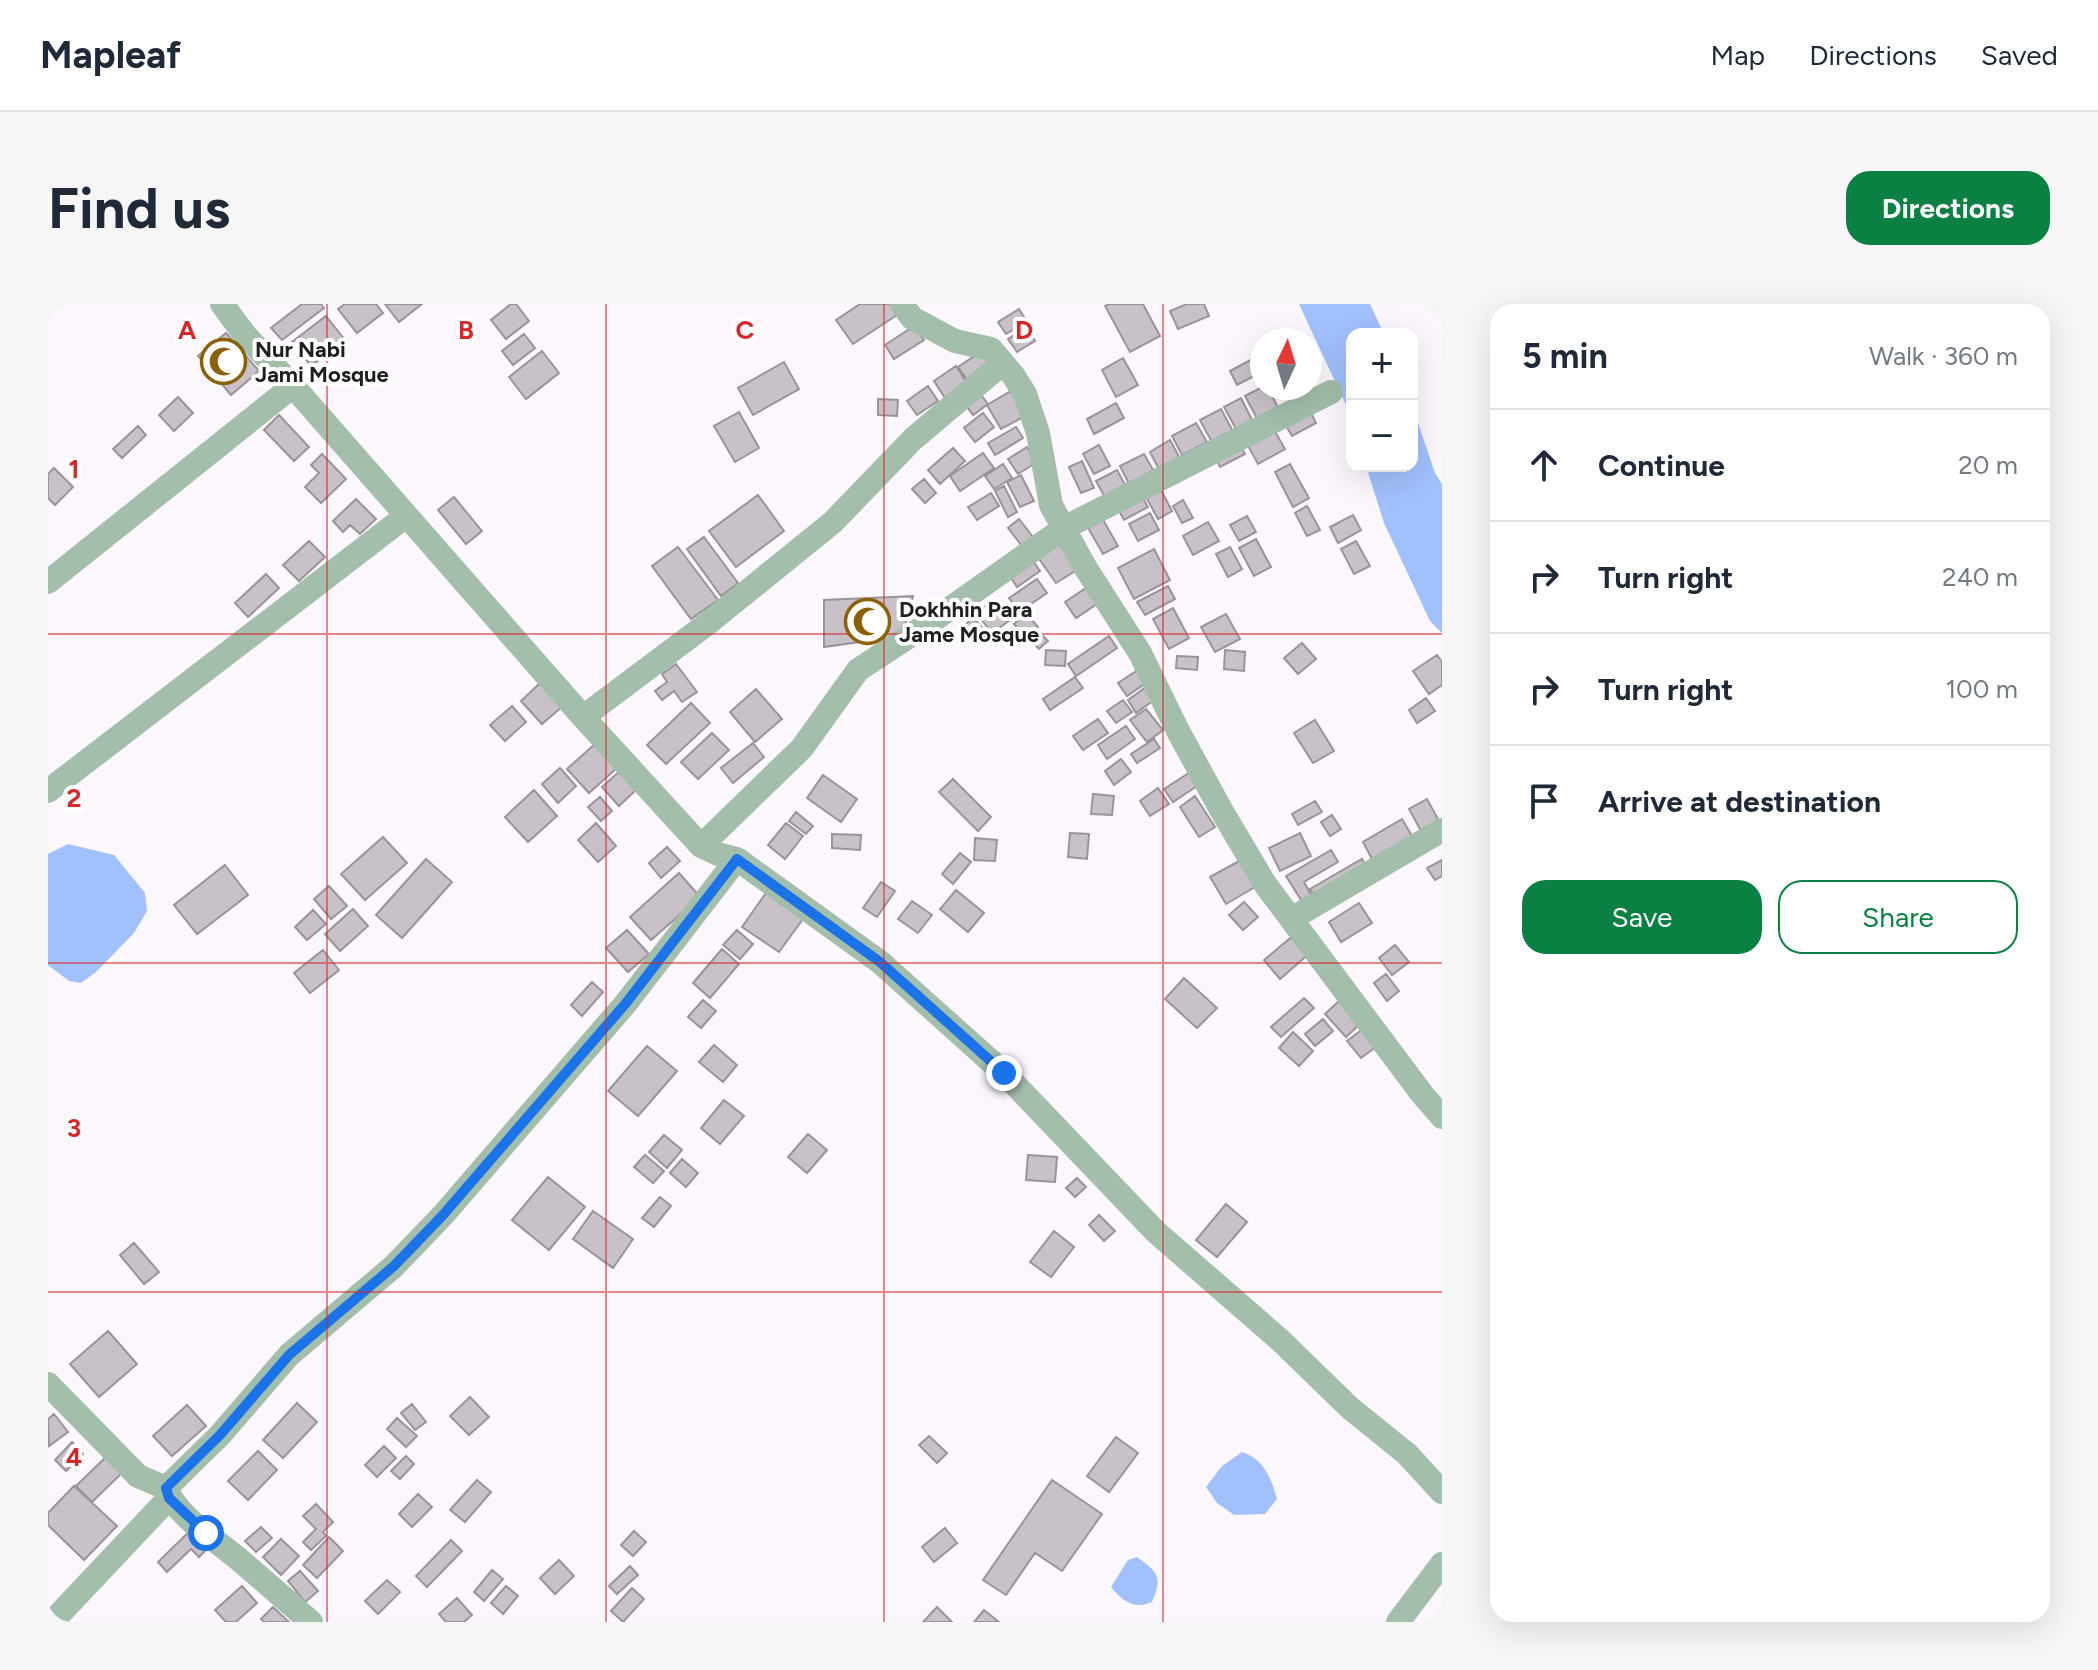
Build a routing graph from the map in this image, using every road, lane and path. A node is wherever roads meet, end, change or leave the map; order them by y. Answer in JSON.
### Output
{"nodes":[{"id":1,"x":222,"y":304,"type":"edge"},
{"id":2,"x":902,"y":304,"type":"edge"},
{"id":3,"x":1003,"y":363,"type":"junction"},
{"id":4,"x":293,"y":386,"type":"junction"},
{"id":5,"x":1331,"y":392,"type":"dead end"},
{"id":6,"x":406,"y":516,"type":"junction"},
{"id":7,"x":1064,"y":528,"type":"junction"},
{"id":8,"x":48,"y":582,"type":"edge"},
{"id":9,"x":583,"y":717,"type":"junction"},
{"id":10,"x":48,"y":791,"type":"edge"},
{"id":11,"x":1442,"y":830,"type":"edge"},
{"id":12,"x":701,"y":846,"type":"junction"},
{"id":13,"x":737,"y":859,"type":"junction"},
{"id":14,"x":1291,"y":919,"type":"junction"},
{"id":15,"x":1442,"y":1117,"type":"edge"},
{"id":16,"x":48,"y":1384,"type":"edge"},
{"id":17,"x":1442,"y":1492,"type":"edge"},
{"id":18,"x":168,"y":1493,"type":"junction"},
{"id":19,"x":1442,"y":1564,"type":"edge"},
{"id":20,"x":52,"y":1622,"type":"edge"},
{"id":21,"x":311,"y":1622,"type":"edge"},
{"id":22,"x":1398,"y":1622,"type":"edge"}],
"edges":[{"from":1,"to":4,"type":"street"},
{"from":2,"to":3,"type":"street"},
{"from":3,"to":7,"type":"street"},
{"from":3,"to":9,"type":"street"},
{"from":4,"to":6,"type":"street"},
{"from":4,"to":8,"type":"street"},
{"from":5,"to":7,"type":"street"},
{"from":6,"to":9,"type":"street"},
{"from":6,"to":10,"type":"street"},
{"from":7,"to":12,"type":"street"},
{"from":7,"to":14,"type":"street"},
{"from":9,"to":12,"type":"street"},
{"from":11,"to":14,"type":"street"},
{"from":12,"to":13,"type":"street"},
{"from":13,"to":17,"type":"street"},
{"from":13,"to":18,"type":"street"},
{"from":14,"to":15,"type":"street"},
{"from":16,"to":18,"type":"street"},
{"from":18,"to":20,"type":"street"},
{"from":18,"to":21,"type":"street"},
{"from":19,"to":22,"type":"street"}]}
